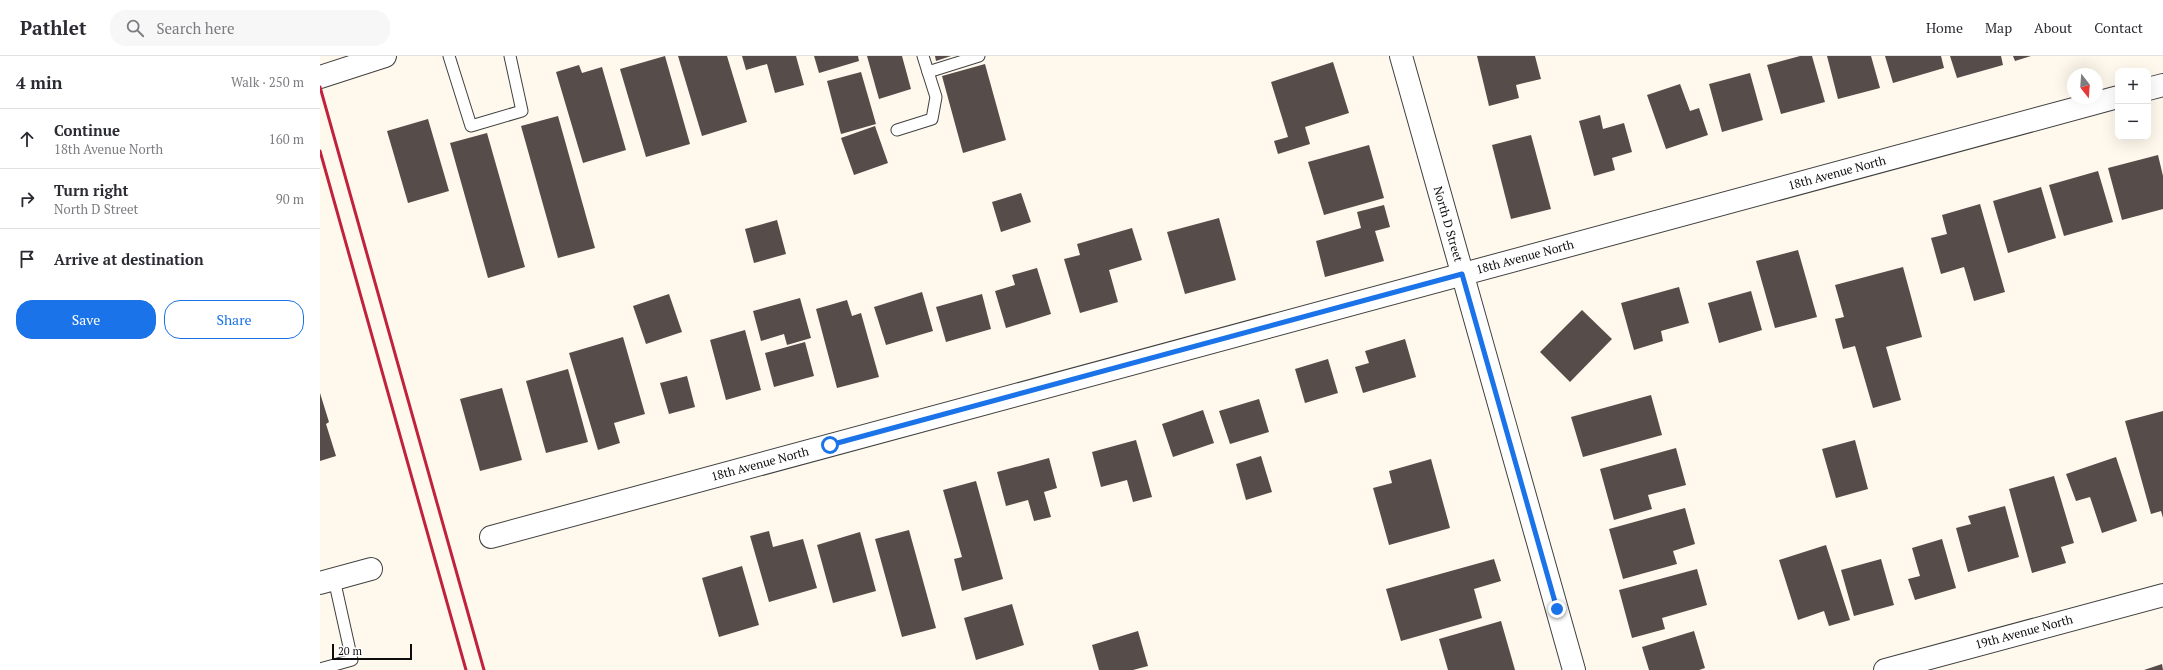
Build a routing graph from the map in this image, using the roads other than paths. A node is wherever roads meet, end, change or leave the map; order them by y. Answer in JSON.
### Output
{"nodes":[{"id":1,"x":384,"y":56,"type":"edge"},
{"id":2,"x":449,"y":56,"type":"edge"},
{"id":3,"x":510,"y":56,"type":"edge"},
{"id":4,"x":923,"y":56,"type":"edge"},
{"id":5,"x":979,"y":56,"type":"edge"},
{"id":6,"x":1401,"y":56,"type":"edge"},
{"id":7,"x":928,"y":72,"type":"junction"},
{"id":8,"x":320,"y":77,"type":"edge"},
{"id":9,"x":2163,"y":85,"type":"edge"},
{"id":10,"x":2151,"y":88,"type":"edge"},
{"id":11,"x":2115,"y":98,"type":"edge"},
{"id":12,"x":897,"y":130,"type":"dead end"},
{"id":13,"x":1462,"y":274,"type":"junction"},
{"id":14,"x":491,"y":537,"type":"dead end"},
{"id":15,"x":371,"y":569,"type":"dead end"},
{"id":16,"x":327,"y":581,"type":"edge"},
{"id":17,"x":2163,"y":595,"type":"edge"},
{"id":18,"x":320,"y":669,"type":"edge"},
{"id":19,"x":1574,"y":670,"type":"edge"},
{"id":20,"x":1885,"y":670,"type":"edge"}],
"edges":[{"from":1,"to":8,"type":"street"},
{"from":2,"to":3,"type":"lane"},
{"from":4,"to":7,"type":"lane"},
{"from":5,"to":7,"type":"lane"},
{"from":6,"to":13,"type":"street","name":"North D Street"},
{"from":7,"to":12,"type":"lane"},
{"from":9,"to":10,"type":"street"},
{"from":11,"to":13,"type":"street","name":"18th Avenue North"},
{"from":13,"to":14,"type":"street","name":"18th Avenue North"},
{"from":13,"to":19,"type":"street","name":"North D Street"},
{"from":15,"to":16,"type":"street"},
{"from":16,"to":18,"type":"lane"},
{"from":17,"to":20,"type":"street","name":"19th Avenue North"}]}
